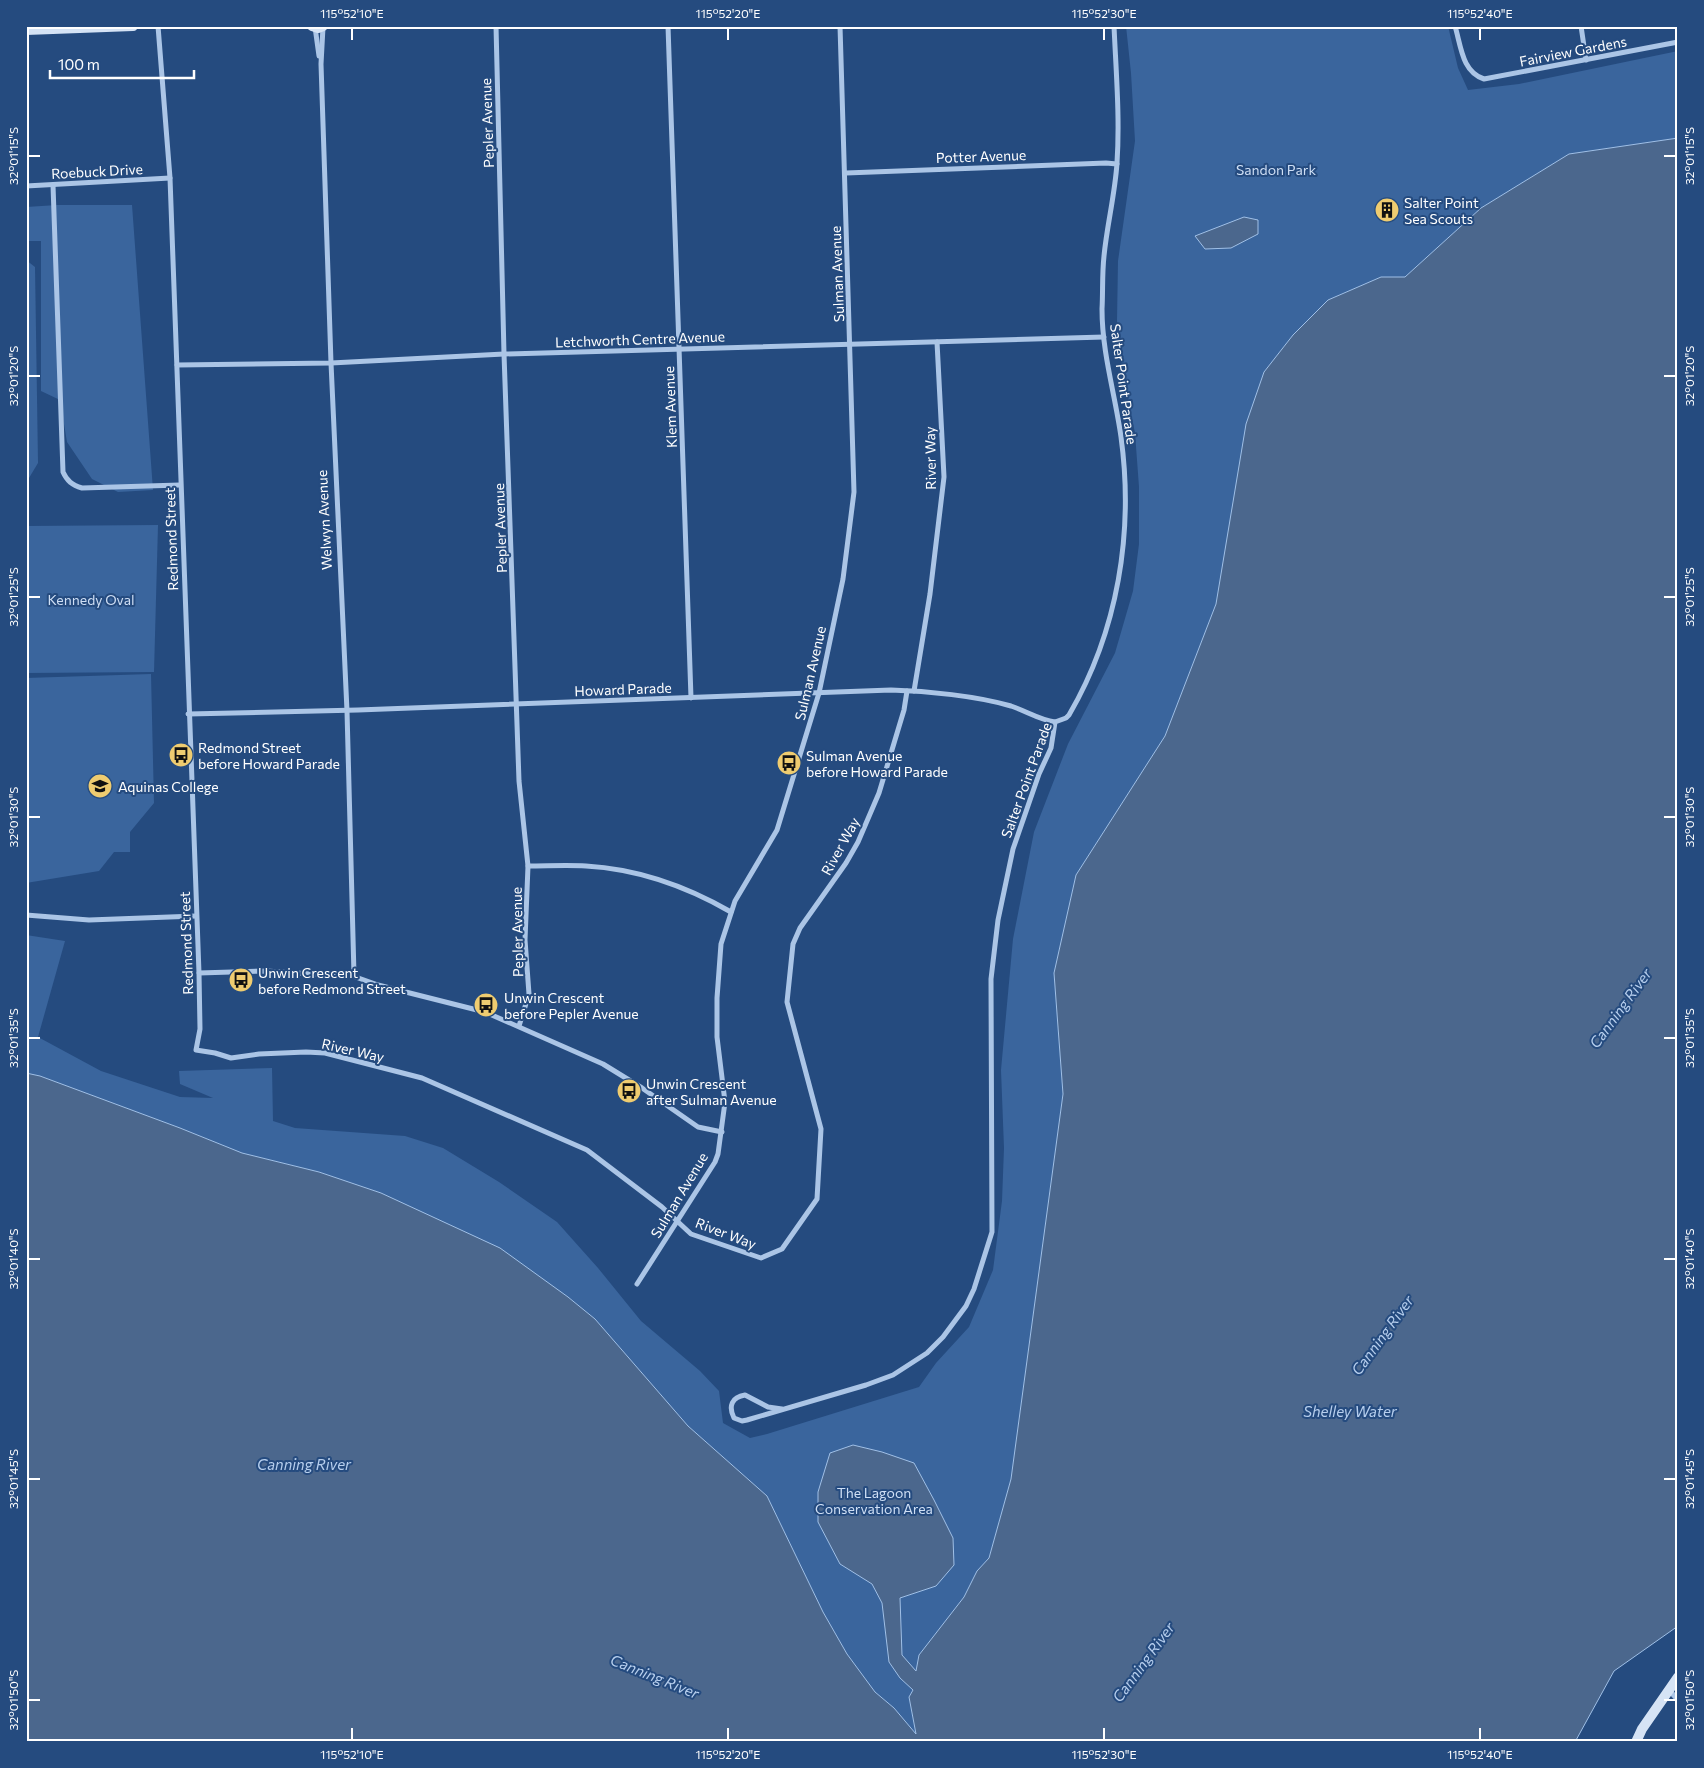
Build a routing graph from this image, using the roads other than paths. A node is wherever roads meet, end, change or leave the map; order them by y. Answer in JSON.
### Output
{"nodes":[{"id":1,"x":133,"y":26,"type":"edge"},
{"id":2,"x":158,"y":26,"type":"edge"},
{"id":3,"x":318,"y":26,"type":"edge"},
{"id":4,"x":496,"y":26,"type":"edge"},
{"id":5,"x":668,"y":26,"type":"edge"},
{"id":6,"x":840,"y":26,"type":"edge"},
{"id":7,"x":1114,"y":26,"type":"edge"},
{"id":8,"x":1455,"y":26,"type":"edge"},
{"id":9,"x":1581,"y":26,"type":"edge"},
{"id":10,"x":26,"y":30,"type":"edge"},
{"id":11,"x":1678,"y":42,"type":"edge"},
{"id":12,"x":1586,"y":60,"type":"junction"},
{"id":13,"x":321,"y":64,"type":"junction"},
{"id":14,"x":1117,"y":164,"type":"junction"},
{"id":15,"x":846,"y":173,"type":"junction"},
{"id":16,"x":170,"y":178,"type":"junction"},
{"id":17,"x":53,"y":185,"type":"junction"},
{"id":18,"x":26,"y":186,"type":"edge"},
{"id":19,"x":1104,"y":337,"type":"junction"},
{"id":20,"x":937,"y":342,"type":"junction"},
{"id":21,"x":851,"y":344,"type":"junction"},
{"id":22,"x":680,"y":349,"type":"junction"},
{"id":23,"x":504,"y":354,"type":"junction"},
{"id":24,"x":331,"y":363,"type":"junction"},
{"id":25,"x":177,"y":365,"type":"junction"},
{"id":26,"x":180,"y":485,"type":"junction"},
{"id":27,"x":907,"y":691,"type":"junction"},
{"id":28,"x":914,"y":692,"type":"junction"},
{"id":29,"x":819,"y":693,"type":"junction"},
{"id":30,"x":691,"y":698,"type":"junction"},
{"id":31,"x":517,"y":703,"type":"junction"},
{"id":32,"x":347,"y":710,"type":"junction"},
{"id":33,"x":188,"y":714,"type":"junction"},
{"id":34,"x":1055,"y":722,"type":"junction"},
{"id":35,"x":528,"y":866,"type":"junction"},
{"id":36,"x":731,"y":912,"type":"junction"},
{"id":37,"x":26,"y":915,"type":"edge"},
{"id":38,"x":196,"y":916,"type":"junction"},
{"id":39,"x":199,"y":973,"type":"junction"},
{"id":40,"x":354,"y":975,"type":"junction"},
{"id":41,"x":519,"y":1026,"type":"junction"},
{"id":42,"x":196,"y":1050,"type":"joint"},
{"id":43,"x":722,"y":1132,"type":"junction"},
{"id":44,"x":677,"y":1223,"type":"junction"},
{"id":45,"x":637,"y":1284,"type":"dead end"},
{"id":46,"x":782,"y":1409,"type":"junction"},
{"id":47,"x":1678,"y":1677,"type":"edge"},
{"id":48,"x":1668,"y":1689,"type":"junction"},
{"id":49,"x":1678,"y":1700,"type":"edge"},
{"id":50,"x":1636,"y":1742,"type":"edge"}],
"edges":[{"from":1,"to":10,"type":"street"},
{"from":2,"to":16,"type":"street","name":"Redmond Street"},
{"from":3,"to":13,"type":"street","name":"Welwyn Avenue"},
{"from":3,"to":13,"type":"street","name":"Welwyn Avenue"},
{"from":4,"to":23,"type":"street","name":"Pepler Avenue"},
{"from":5,"to":22,"type":"street","name":"Klem Avenue"},
{"from":6,"to":15,"type":"street","name":"Sulman Avenue"},
{"from":7,"to":14,"type":"street","name":"Salter Point Parade"},
{"from":8,"to":12,"type":"street","name":"Fairview Gardens"},
{"from":9,"to":12,"type":"street"},
{"from":11,"to":12,"type":"street","name":"Fairview Gardens"},
{"from":13,"to":24,"type":"street","name":"Welwyn Avenue"},
{"from":14,"to":15,"type":"street","name":"Potter Avenue"},
{"from":14,"to":19,"type":"street","name":"Salter Point Parade"},
{"from":15,"to":21,"type":"street","name":"Sulman Avenue"},
{"from":16,"to":17,"type":"street","name":"Roebuck Drive"},
{"from":16,"to":25,"type":"street","name":"Redmond Street"},
{"from":17,"to":18,"type":"street","name":"Roebuck Drive"},
{"from":17,"to":26,"type":"street"},
{"from":19,"to":20,"type":"street","name":"Letchworth Centre Avenue"},
{"from":19,"to":34,"type":"street","name":"Salter Point Parade"},
{"from":20,"to":21,"type":"street","name":"Letchworth Centre Avenue"},
{"from":20,"to":28,"type":"street","name":"River Way"},
{"from":21,"to":22,"type":"street","name":"Letchworth Centre Avenue"},
{"from":21,"to":29,"type":"street","name":"Sulman Avenue"},
{"from":22,"to":23,"type":"street","name":"Letchworth Centre Avenue"},
{"from":22,"to":30,"type":"street","name":"Klem Avenue"},
{"from":23,"to":24,"type":"street","name":"Letchworth Centre Avenue"},
{"from":23,"to":31,"type":"street","name":"Pepler Avenue"},
{"from":24,"to":25,"type":"street","name":"Letchworth Centre Avenue"},
{"from":24,"to":32,"type":"street","name":"Welwyn Avenue"},
{"from":25,"to":26,"type":"street","name":"Redmond Street"},
{"from":26,"to":33,"type":"street","name":"Redmond Street"},
{"from":27,"to":28,"type":"street","name":"Howard Parade"},
{"from":27,"to":29,"type":"street","name":"Howard Parade"},
{"from":27,"to":44,"type":"street","name":"River Way"},
{"from":28,"to":34,"type":"street","name":"Howard Parade"},
{"from":29,"to":30,"type":"street","name":"Howard Parade"},
{"from":29,"to":36,"type":"street","name":"Sulman Avenue"},
{"from":30,"to":31,"type":"street","name":"Howard Parade"},
{"from":31,"to":32,"type":"street","name":"Howard Parade"},
{"from":31,"to":35,"type":"street","name":"Pepler Avenue"},
{"from":32,"to":33,"type":"street","name":"Howard Parade"},
{"from":32,"to":40,"type":"street","name":"Welwyn Avenue"},
{"from":33,"to":38,"type":"street","name":"Redmond Street"},
{"from":34,"to":46,"type":"street","name":"Salter Point Parade"},
{"from":35,"to":36,"type":"street"},
{"from":35,"to":41,"type":"street","name":"Pepler Avenue"},
{"from":36,"to":43,"type":"street","name":"Sulman Avenue"},
{"from":37,"to":38,"type":"street"},
{"from":38,"to":39,"type":"street","name":"Redmond Street"},
{"from":39,"to":40,"type":"street"},
{"from":39,"to":42,"type":"street","name":"Redmond Street"},
{"from":40,"to":41,"type":"street"},
{"from":41,"to":43,"type":"street"},
{"from":42,"to":44,"type":"street","name":"River Way"},
{"from":43,"to":44,"type":"street","name":"Sulman Avenue"},
{"from":44,"to":45,"type":"street","name":"Sulman Avenue"},
{"from":46,"to":46,"type":"street","name":"Salter Point Parade"},
{"from":47,"to":48,"type":"street"},
{"from":48,"to":49,"type":"street"},
{"from":48,"to":50,"type":"street"}]}
